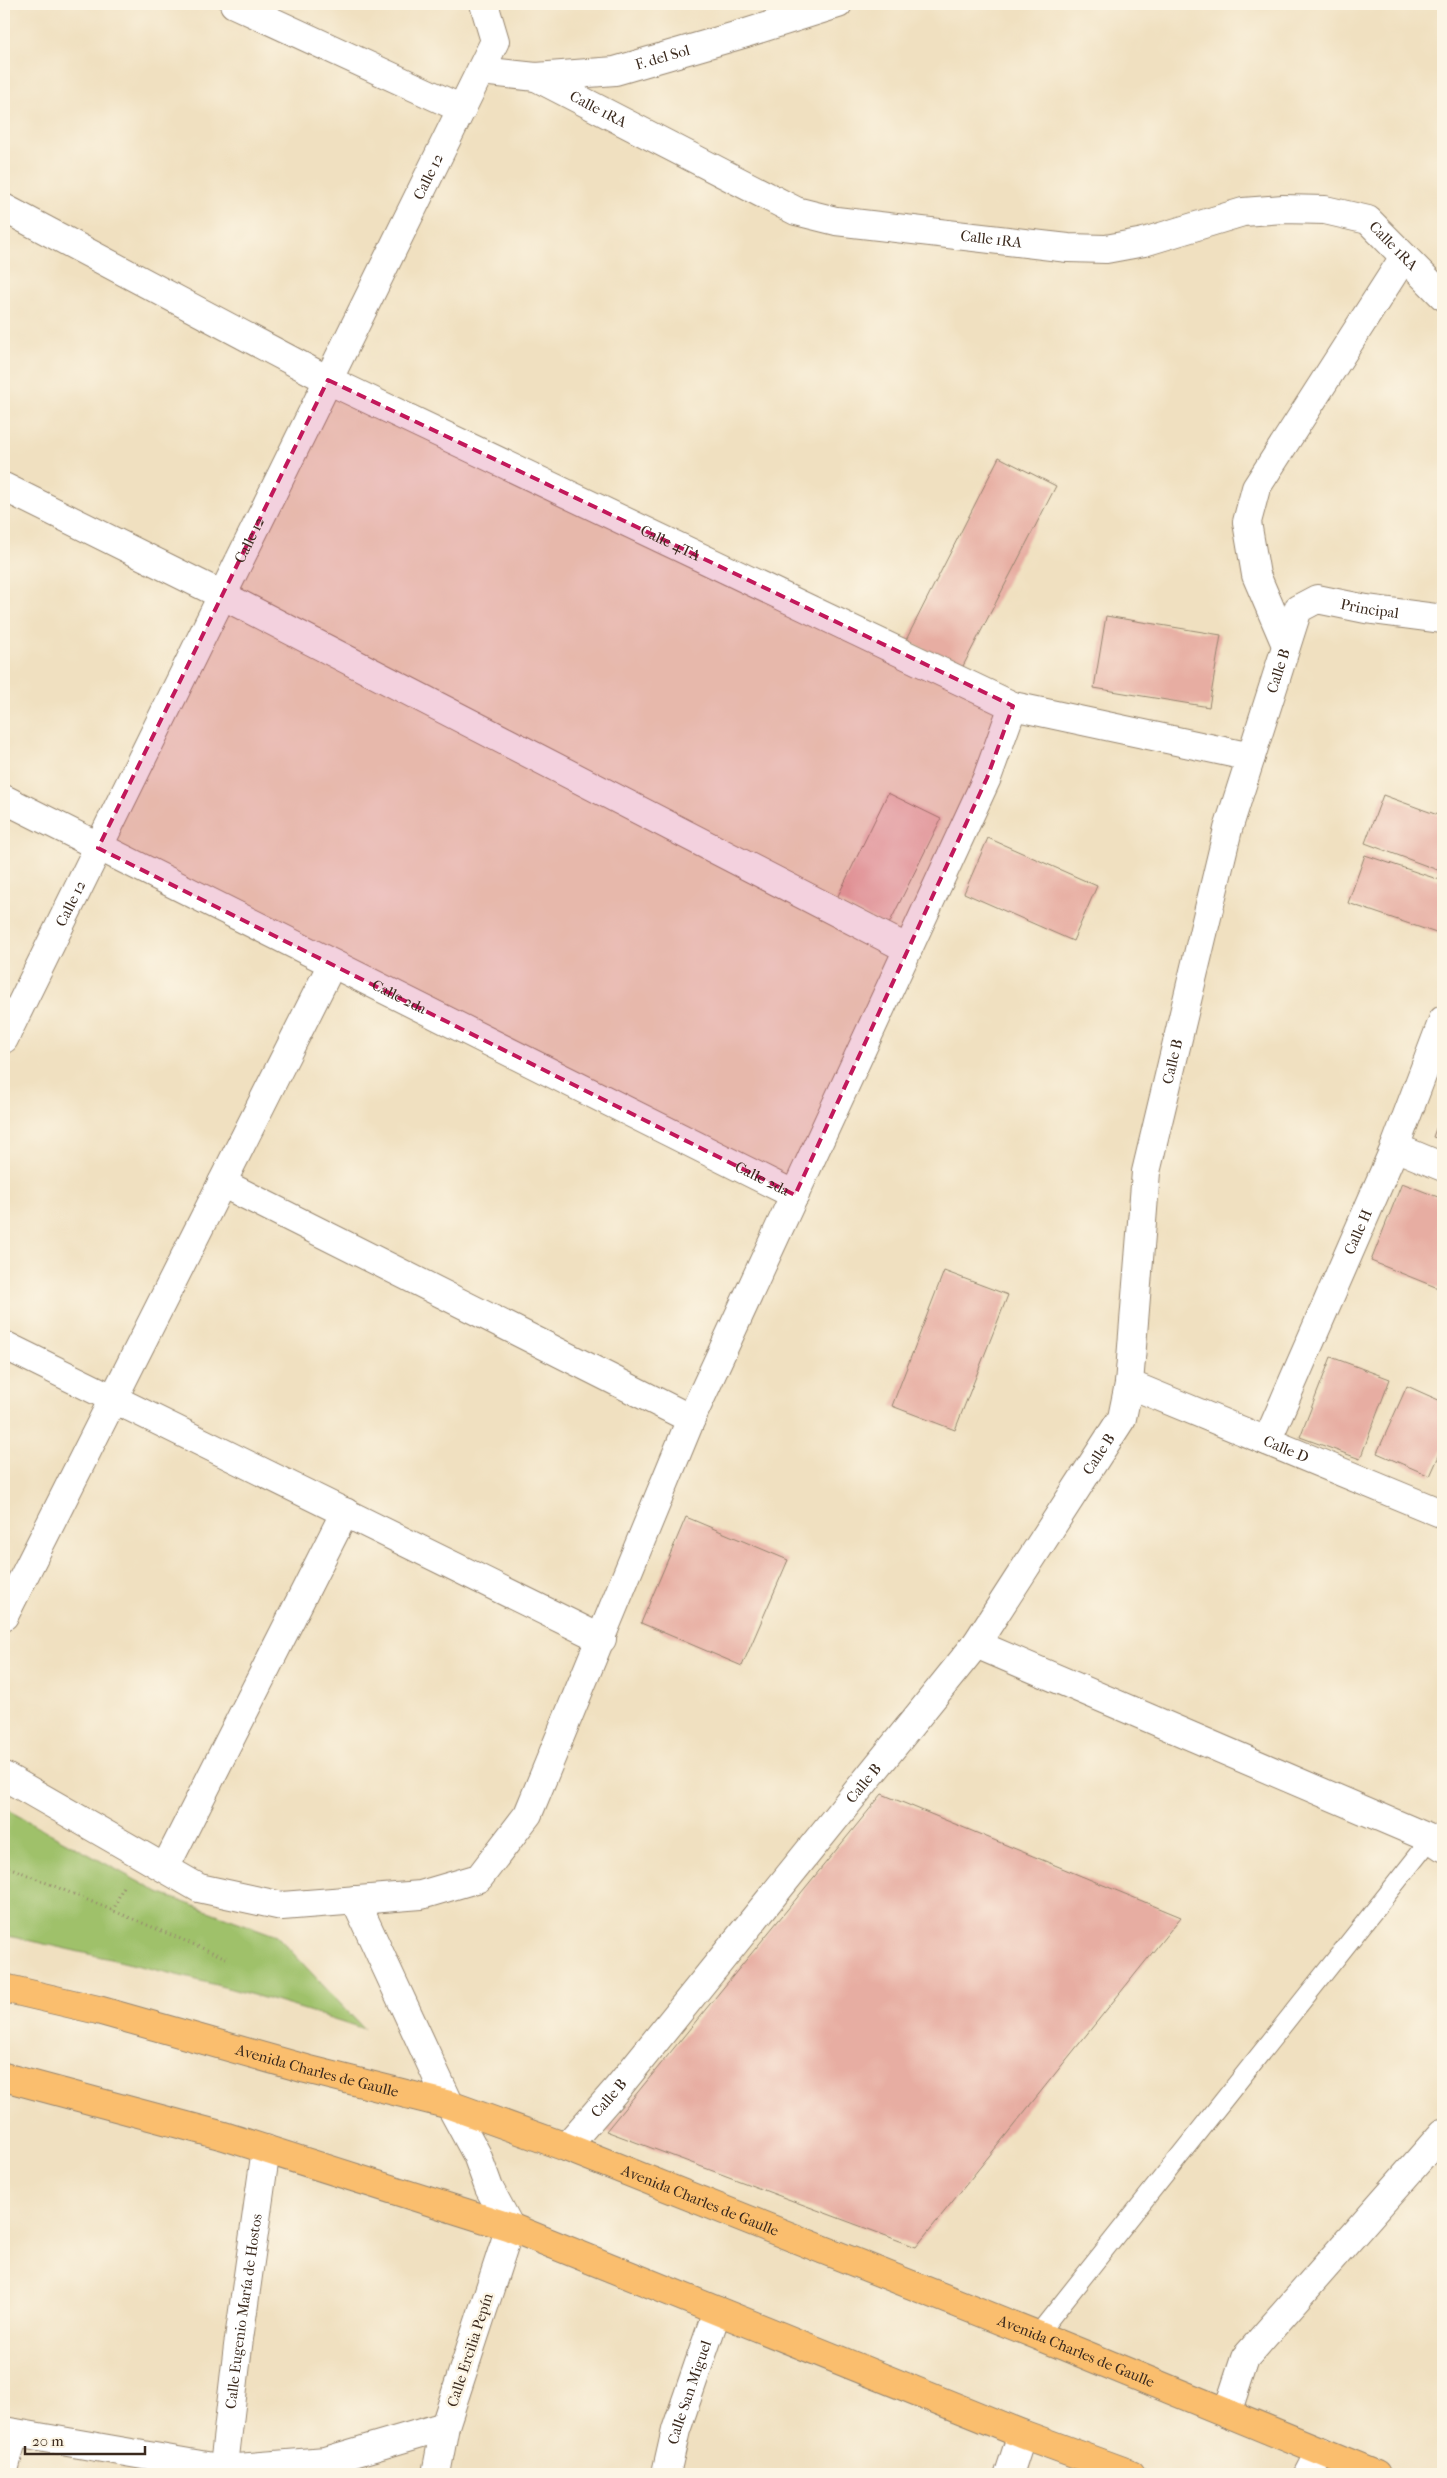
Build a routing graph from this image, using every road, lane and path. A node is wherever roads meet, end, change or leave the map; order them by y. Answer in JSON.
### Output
{"nodes":[{"id":1,"x":234,"y":4,"type":"edge"},
{"id":2,"x":484,"y":4,"type":"edge"},
{"id":3,"x":838,"y":4,"type":"edge"},
{"id":4,"x":481,"y":71,"type":"junction"},
{"id":5,"x":536,"y":77,"type":"junction"},
{"id":6,"x":462,"y":109,"type":"junction"},
{"id":7,"x":4,"y":208,"type":"edge"},
{"id":8,"x":1404,"y":257,"type":"junction"},
{"id":9,"x":1443,"y":296,"type":"edge"},
{"id":10,"x":328,"y":380,"type":"junction"},
{"id":11,"x":4,"y":487,"type":"edge"},
{"id":12,"x":222,"y":595,"type":"junction"},
{"id":13,"x":1298,"y":609,"type":"joint"},
{"id":14,"x":1443,"y":619,"type":"edge"},
{"id":15,"x":1286,"y":645,"type":"junction"},
{"id":16,"x":1013,"y":706,"type":"junction"},
{"id":17,"x":1251,"y":757,"type":"junction"},
{"id":18,"x":4,"y":799,"type":"edge"},
{"id":19,"x":98,"y":848,"type":"junction"},
{"id":20,"x":908,"y":949,"type":"junction"},
{"id":21,"x":332,"y":964,"type":"junction"},
{"id":22,"x":1443,"y":1020,"type":"edge"},
{"id":23,"x":4,"y":1039,"type":"edge"},
{"id":24,"x":1395,"y":1147,"type":"junction"},
{"id":25,"x":1443,"y":1167,"type":"edge"},
{"id":26,"x":222,"y":1183,"type":"junction"},
{"id":27,"x":795,"y":1195,"type":"junction"},
{"id":28,"x":4,"y":1344,"type":"edge"},
{"id":29,"x":1129,"y":1384,"type":"junction"},
{"id":30,"x":113,"y":1398,"type":"junction"},
{"id":31,"x":691,"y":1419,"type":"junction"},
{"id":32,"x":1267,"y":1441,"type":"junction"},
{"id":33,"x":345,"y":1512,"type":"junction"},
{"id":34,"x":1443,"y":1514,"type":"edge"},
{"id":35,"x":4,"y":1616,"type":"edge"},
{"id":36,"x":602,"y":1639,"type":"junction"},
{"id":37,"x":976,"y":1644,"type":"junction"},
{"id":38,"x":4,"y":1776,"type":"edge"},
{"id":39,"x":1437,"y":1843,"type":"edge"},
{"id":40,"x":4,"y":1865,"type":"edge"},
{"id":41,"x":165,"y":1868,"type":"junction"},
{"id":42,"x":355,"y":1900,"type":"junction"},
{"id":43,"x":226,"y":1958,"type":"dead end"},
{"id":44,"x":4,"y":1988,"type":"edge"},
{"id":45,"x":4,"y":2077,"type":"edge"},
{"id":46,"x":450,"y":2105,"type":"junction"},
{"id":47,"x":1443,"y":2133,"type":"edge"},
{"id":48,"x":566,"y":2147,"type":"junction"},
{"id":49,"x":266,"y":2149,"type":"junction"},
{"id":50,"x":510,"y":2226,"type":"junction"},
{"id":51,"x":717,"y":2311,"type":"junction"},
{"id":52,"x":1037,"y":2335,"type":"junction"},
{"id":53,"x":1227,"y":2413,"type":"junction"},
{"id":54,"x":445,"y":2426,"type":"junction"},
{"id":55,"x":9,"y":2432,"type":"edge"},
{"id":56,"x":1022,"y":2434,"type":"junction"},
{"id":57,"x":1315,"y":2463,"type":"edge"},
{"id":58,"x":4,"y":2470,"type":"edge"},
{"id":59,"x":224,"y":2472,"type":"edge"},
{"id":60,"x":436,"y":2474,"type":"edge"},
{"id":61,"x":666,"y":2474,"type":"edge"},
{"id":62,"x":1009,"y":2474,"type":"edge"},
{"id":63,"x":1131,"y":2474,"type":"edge"},
{"id":64,"x":1376,"y":2474,"type":"edge"}],
"edges":[{"from":1,"to":6,"type":"street"},
{"from":2,"to":4,"type":"street","name":"Calle 12"},
{"from":3,"to":5,"type":"street","name":"F. del Sol"},
{"from":4,"to":5,"type":"street","name":"F. del Sol"},
{"from":4,"to":6,"type":"street","name":"Calle 12"},
{"from":5,"to":8,"type":"street","name":"Calle 1RA"},
{"from":6,"to":10,"type":"street","name":"Calle 12"},
{"from":7,"to":10,"type":"street","name":"Calle 4TA"},
{"from":8,"to":9,"type":"street","name":"Calle 1RA"},
{"from":8,"to":15,"type":"street"},
{"from":10,"to":12,"type":"street","name":"Calle 12"},
{"from":10,"to":16,"type":"street","name":"Calle 4TA"},
{"from":11,"to":12,"type":"street"},
{"from":12,"to":19,"type":"street","name":"Calle 12"},
{"from":12,"to":20,"type":"street"},
{"from":13,"to":14,"type":"street","name":"Principal"},
{"from":13,"to":15,"type":"street","name":"Calle B"},
{"from":15,"to":17,"type":"street","name":"Calle B"},
{"from":16,"to":17,"type":"street","name":"Calle 4TA"},
{"from":16,"to":20,"type":"street"},
{"from":17,"to":29,"type":"street","name":"Calle B"},
{"from":18,"to":19,"type":"street","name":"Calle 2da"},
{"from":19,"to":21,"type":"street","name":"Calle 2da"},
{"from":19,"to":23,"type":"street","name":"Calle 12"},
{"from":20,"to":27,"type":"street"},
{"from":21,"to":26,"type":"street"},
{"from":21,"to":27,"type":"street","name":"Calle 2da"},
{"from":22,"to":24,"type":"street","name":"Calle H"},
{"from":24,"to":25,"type":"street"},
{"from":24,"to":32,"type":"street","name":"Calle H"},
{"from":26,"to":30,"type":"street"},
{"from":26,"to":31,"type":"street"},
{"from":27,"to":31,"type":"street"},
{"from":28,"to":30,"type":"street"},
{"from":29,"to":32,"type":"street","name":"Calle D"},
{"from":29,"to":37,"type":"street","name":"Calle B"},
{"from":30,"to":33,"type":"street"},
{"from":30,"to":35,"type":"street"},
{"from":31,"to":36,"type":"street"},
{"from":32,"to":34,"type":"street","name":"Calle D"},
{"from":33,"to":36,"type":"street"},
{"from":33,"to":41,"type":"street"},
{"from":36,"to":42,"type":"street"},
{"from":37,"to":39,"type":"street"},
{"from":37,"to":48,"type":"street","name":"Calle B"},
{"from":38,"to":41,"type":"street"},
{"from":39,"to":52,"type":"lane"},
{"from":40,"to":43,"type":"path"},
{"from":41,"to":42,"type":"street"},
{"from":42,"to":46,"type":"street"},
{"from":44,"to":46,"type":"main road","name":"Avenida Charles de Gaulle"},
{"from":45,"to":49,"type":"main road"},
{"from":46,"to":48,"type":"main road","name":"Avenida Charles de Gaulle"},
{"from":46,"to":50,"type":"street"},
{"from":47,"to":53,"type":"street"},
{"from":48,"to":52,"type":"main road","name":"Avenida Charles de Gaulle"},
{"from":49,"to":50,"type":"main road"},
{"from":49,"to":59,"type":"street","name":"Calle Eugenio María de Hostos"},
{"from":50,"to":51,"type":"main road"},
{"from":50,"to":54,"type":"street","name":"Calle Ercilia Pepín"},
{"from":51,"to":56,"type":"main road"},
{"from":51,"to":61,"type":"street","name":"Calle San Miguel"},
{"from":52,"to":53,"type":"main road","name":"Avenida Charles de Gaulle"},
{"from":53,"to":57,"type":"main road","name":"Avenida Charles de Gaulle"},
{"from":54,"to":59,"type":"street"},
{"from":54,"to":60,"type":"street","name":"Calle Ercilia Pepín"},
{"from":55,"to":58,"type":"street"},
{"from":55,"to":59,"type":"street"},
{"from":56,"to":62,"type":"street"},
{"from":56,"to":63,"type":"main road"},
{"from":57,"to":64,"type":"main road","name":"Avenida Charles de Gaulle"}]}
